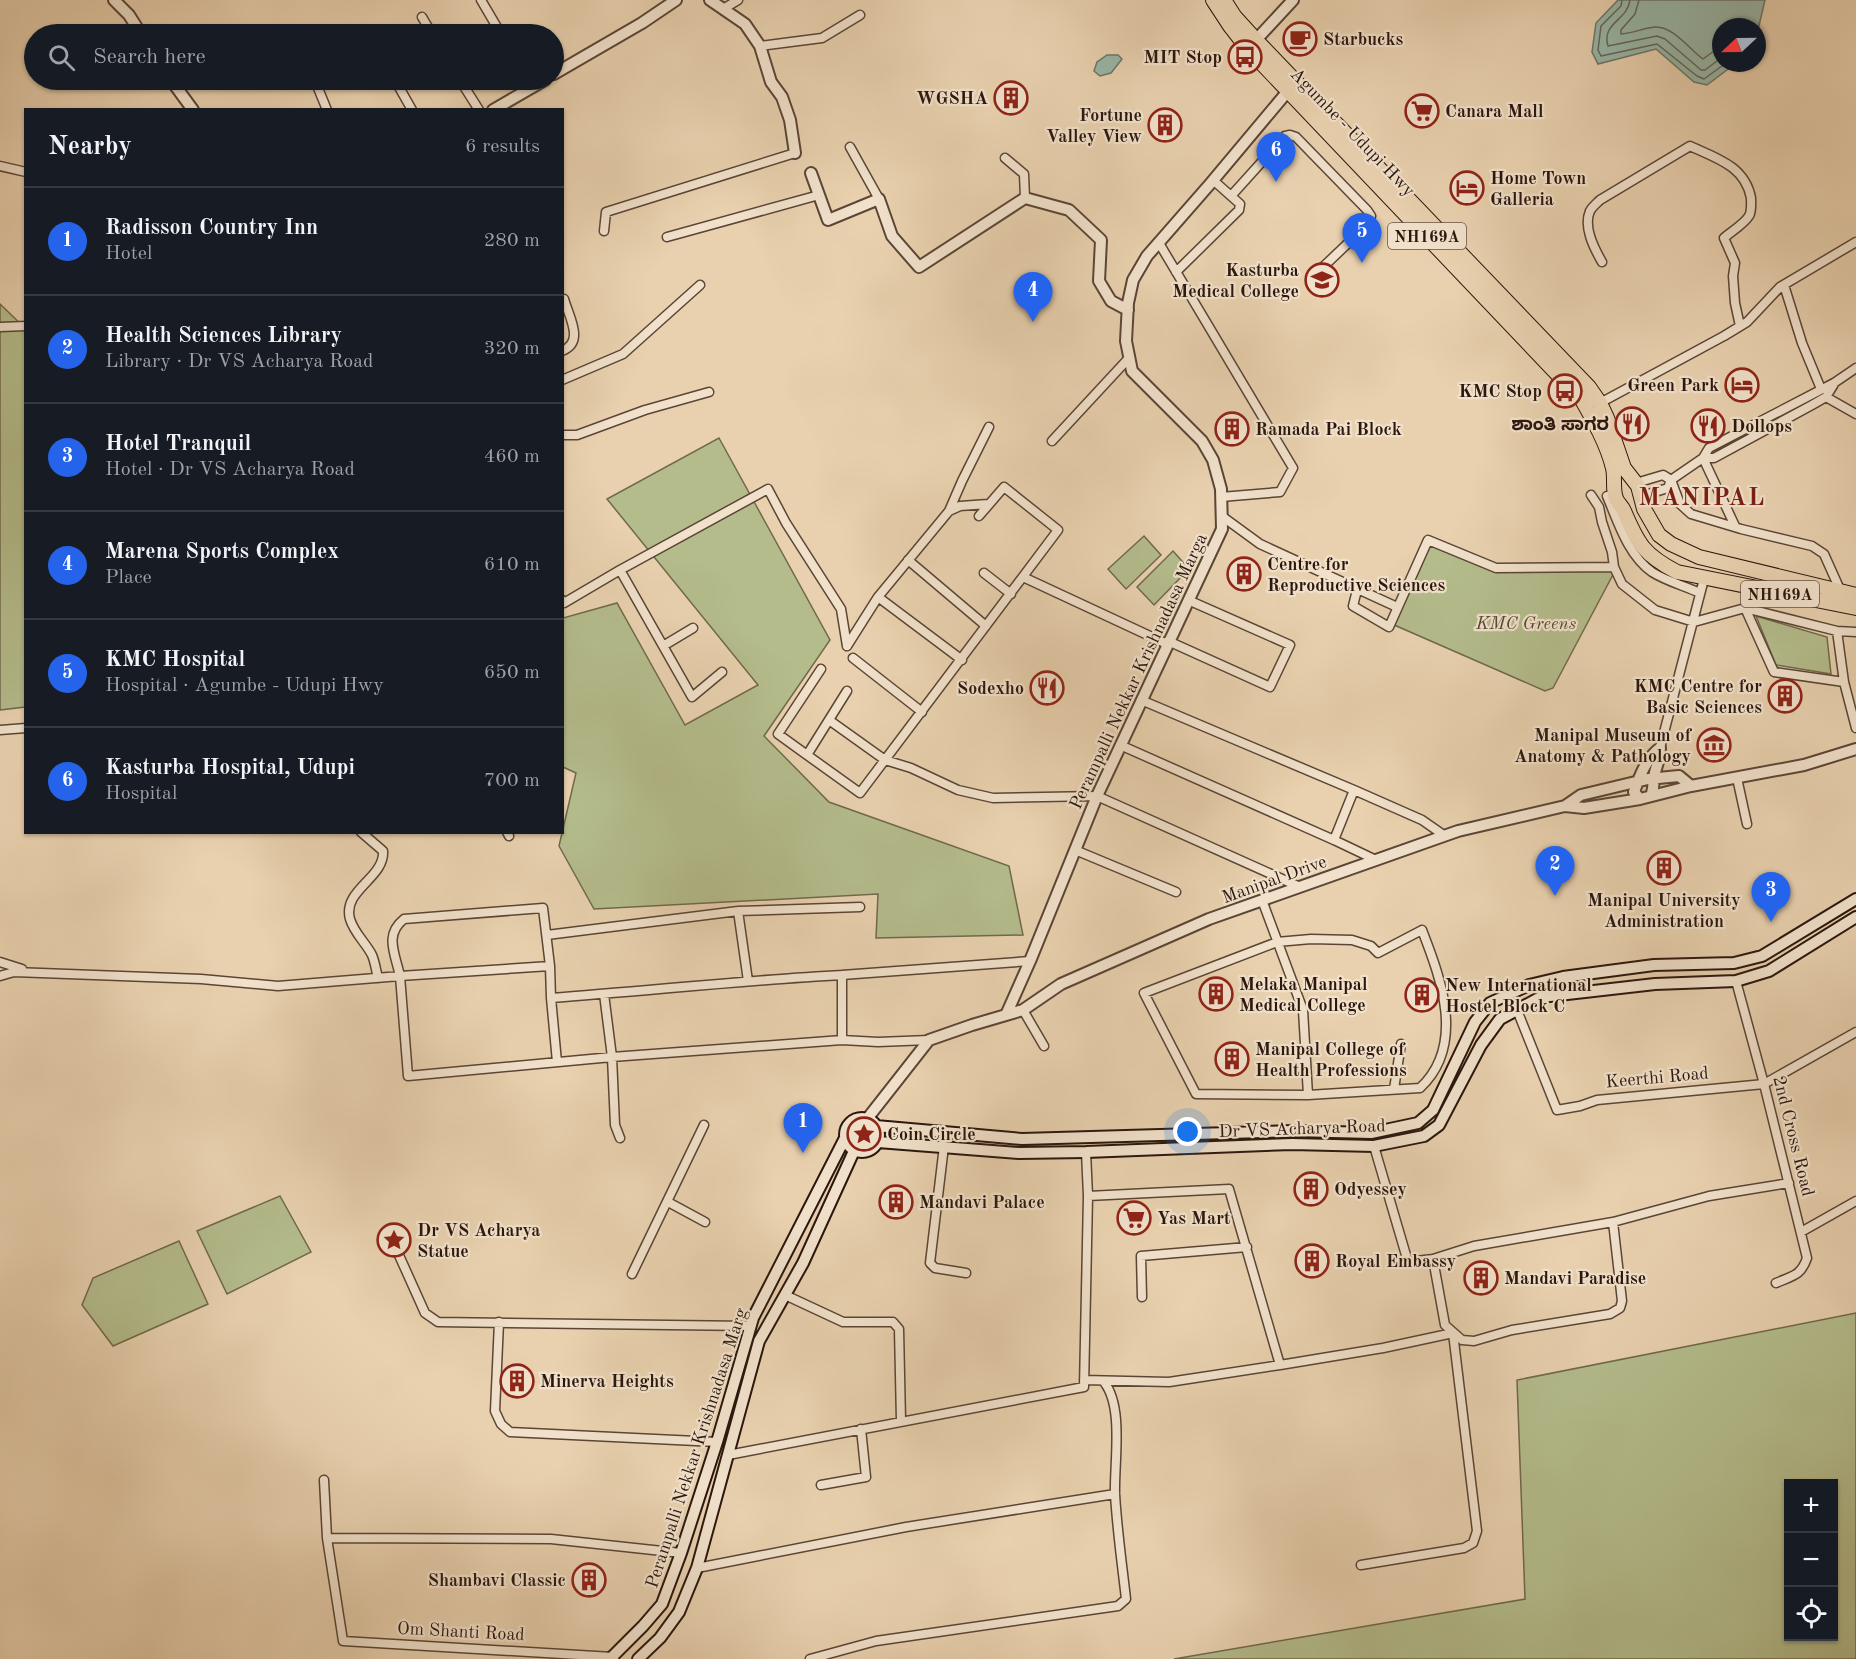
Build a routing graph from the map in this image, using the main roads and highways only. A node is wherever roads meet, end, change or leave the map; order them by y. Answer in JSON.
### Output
{"nodes":[{"id":1,"x":1213,"y":0,"type":"edge"},
{"id":2,"x":1224,"y":0,"type":"edge"},
{"id":3,"x":1252,"y":44,"type":"junction"},
{"id":4,"x":1638,"y":490,"type":"junction"},
{"id":5,"x":1612,"y":492,"type":"junction"},
{"id":6,"x":1623,"y":508,"type":"junction"},
{"id":7,"x":1856,"y":595,"type":"edge"},
{"id":8,"x":1856,"y":608,"type":"edge"}],
"edges":[{"from":1,"to":3,"type":"highway","name":"Agumbe - Udupi Hwy","number":"NH169A"},
{"from":2,"to":3,"type":"highway","name":"Agumbe - Udupi Hwy","number":"NH169A"},
{"from":3,"to":4,"type":"highway","name":"Agumbe - Udupi Hwy","number":"NH169A"},
{"from":3,"to":5,"type":"highway","name":"Agumbe - Udupi Hwy","number":"NH169A"},
{"from":4,"to":5,"type":"highway"},
{"from":4,"to":6,"type":"highway"},
{"from":4,"to":7,"type":"highway","number":"NH169A"},
{"from":5,"to":6,"type":"highway","number":"NH169A"},
{"from":6,"to":8,"type":"highway","number":"NH169A"}]}
